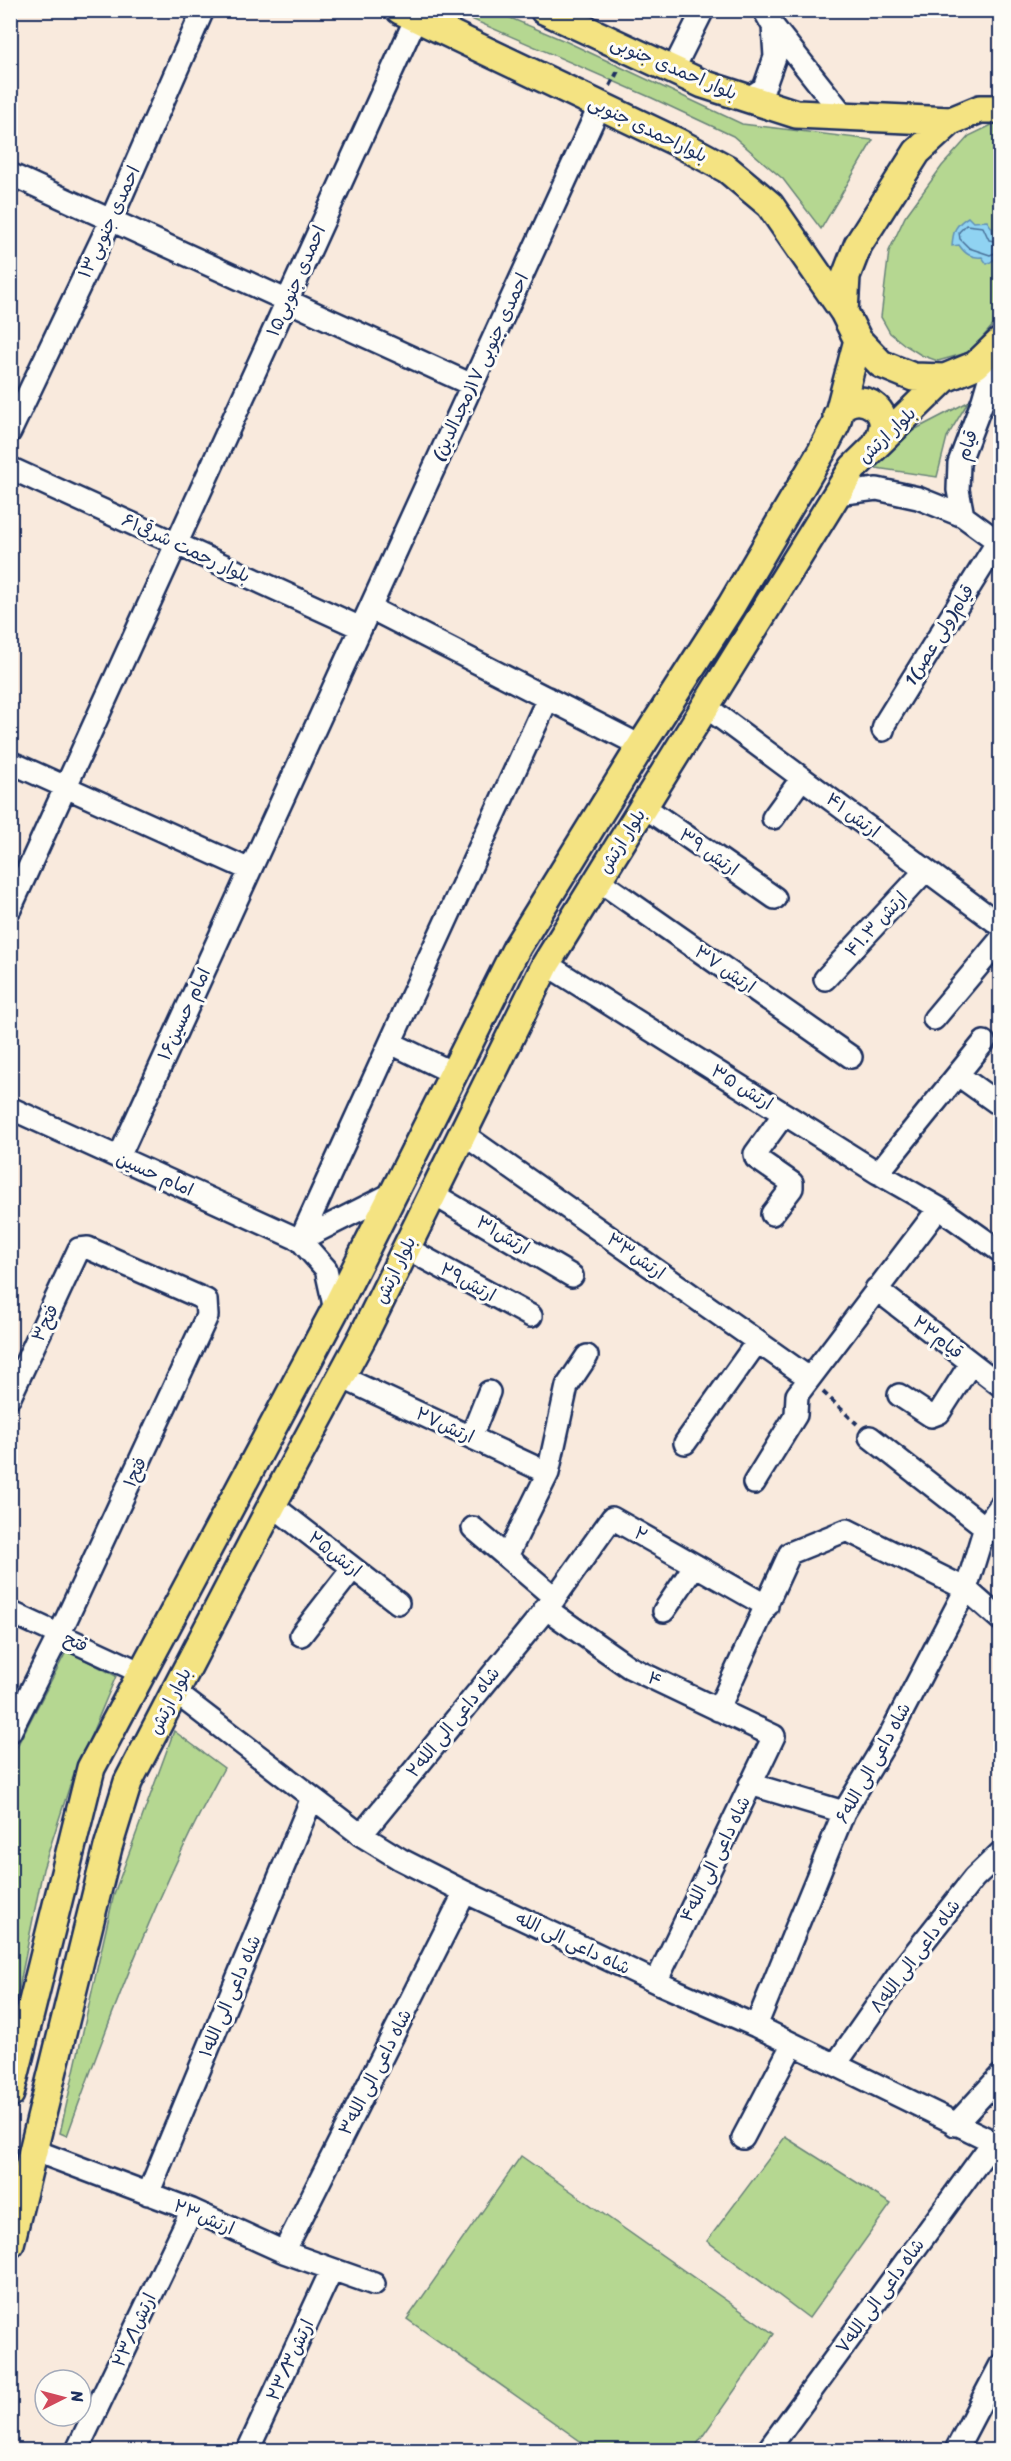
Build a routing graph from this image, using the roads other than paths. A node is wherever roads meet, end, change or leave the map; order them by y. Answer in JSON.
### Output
{"nodes":[{"id":1,"x":203,"y":10,"type":"edge"},
{"id":2,"x":544,"y":10,"type":"edge"},
{"id":3,"x":703,"y":10,"type":"edge"},
{"id":4,"x":408,"y":14,"type":"edge"},
{"id":5,"x":768,"y":18,"type":"edge"},
{"id":6,"x":673,"y":70,"type":"junction"},
{"id":7,"x":1000,"y":90,"type":"edge"},
{"id":8,"x":747,"y":99,"type":"junction"},
{"id":9,"x":600,"y":105,"type":"junction"},
{"id":10,"x":990,"y":109,"type":"edge"},
{"id":11,"x":845,"y":117,"type":"junction"},
{"id":12,"x":951,"y":121,"type":"junction"},
{"id":13,"x":10,"y":174,"type":"edge"},
{"id":14,"x":111,"y":220,"type":"junction"},
{"id":15,"x":287,"y":300,"type":"junction"},
{"id":16,"x":844,"y":312,"type":"junction"},
{"id":17,"x":858,"y":340,"type":"junction"},
{"id":18,"x":1000,"y":342,"type":"edge"},
{"id":19,"x":945,"y":378,"type":"junction"},
{"id":20,"x":472,"y":385,"type":"junction"},
{"id":21,"x":837,"y":415,"type":"junction"},
{"id":22,"x":10,"y":432,"type":"edge"},
{"id":23,"x":873,"y":448,"type":"junction"},
{"id":24,"x":10,"y":468,"type":"edge"},
{"id":25,"x":836,"y":494,"type":"junction"},
{"id":26,"x":963,"y":516,"type":"junction"},
{"id":27,"x":999,"y":542,"type":"edge"},
{"id":28,"x":176,"y":544,"type":"junction"},
{"id":29,"x":370,"y":608,"type":"junction"},
{"id":30,"x":361,"y":628,"type":"junction"},
{"id":31,"x":548,"y":698,"type":"junction"},
{"id":32,"x":705,"y":706,"type":"junction"},
{"id":33,"x":883,"y":730,"type":"dead end"},
{"id":34,"x":641,"y":746,"type":"junction"},
{"id":35,"x":10,"y":762,"type":"edge"},
{"id":36,"x":802,"y":778,"type":"junction"},
{"id":37,"x":66,"y":787,"type":"junction"},
{"id":38,"x":644,"y":806,"type":"junction"},
{"id":39,"x":773,"y":818,"type":"dead end"},
{"id":40,"x":250,"y":870,"type":"junction"},
{"id":41,"x":926,"y":870,"type":"junction"},
{"id":42,"x":598,"y":880,"type":"junction"},
{"id":43,"x":775,"y":898,"type":"dead end"},
{"id":44,"x":10,"y":909,"type":"edge"},
{"id":45,"x":1000,"y":925,"type":"edge"},
{"id":46,"x":1000,"y":940,"type":"edge"},
{"id":47,"x":546,"y":964,"type":"junction"},
{"id":48,"x":825,"y":979,"type":"dead end"},
{"id":49,"x":934,"y":1019,"type":"dead end"},
{"id":50,"x":391,"y":1042,"type":"junction"},
{"id":51,"x":984,"y":1042,"type":"dead end"},
{"id":52,"x":851,"y":1057,"type":"dead end"},
{"id":53,"x":453,"y":1073,"type":"junction"},
{"id":54,"x":958,"y":1075,"type":"junction"},
{"id":55,"x":1000,"y":1105,"type":"edge"},
{"id":56,"x":10,"y":1108,"type":"edge"},
{"id":57,"x":784,"y":1114,"type":"junction"},
{"id":58,"x":463,"y":1134,"type":"junction"},
{"id":59,"x":119,"y":1157,"type":"junction"},
{"id":60,"x":878,"y":1173,"type":"junction"},
{"id":61,"x":393,"y":1193,"type":"junction"},
{"id":62,"x":433,"y":1194,"type":"junction"},
{"id":63,"x":939,"y":1208,"type":"junction"},
{"id":64,"x":772,"y":1214,"type":"dead end"},
{"id":65,"x":300,"y":1240,"type":"junction"},
{"id":66,"x":406,"y":1248,"type":"junction"},
{"id":67,"x":1000,"y":1251,"type":"edge"},
{"id":68,"x":572,"y":1276,"type":"dead end"},
{"id":69,"x":876,"y":1289,"type":"junction"},
{"id":70,"x":207,"y":1308,"type":"joint"},
{"id":71,"x":335,"y":1310,"type":"junction"},
{"id":72,"x":531,"y":1316,"type":"dead end"},
{"id":73,"x":757,"y":1342,"type":"junction"},
{"id":74,"x":587,"y":1356,"type":"dead end"},
{"id":75,"x":971,"y":1363,"type":"junction"},
{"id":76,"x":341,"y":1377,"type":"junction"},
{"id":77,"x":809,"y":1378,"type":"junction"},
{"id":78,"x":1000,"y":1385,"type":"edge"},
{"id":79,"x":489,"y":1392,"type":"dead end"},
{"id":80,"x":899,"y":1395,"type":"dead end"},
{"id":81,"x":10,"y":1397,"type":"edge"},
{"id":82,"x":471,"y":1437,"type":"junction"},
{"id":83,"x":870,"y":1437,"type":"road end"},
{"id":84,"x":685,"y":1443,"type":"dead end"},
{"id":85,"x":548,"y":1473,"type":"junction"},
{"id":86,"x":754,"y":1483,"type":"dead end"},
{"id":87,"x":272,"y":1505,"type":"junction"},
{"id":88,"x":1000,"y":1506,"type":"edge"},
{"id":89,"x":985,"y":1527,"type":"junction"},
{"id":90,"x":473,"y":1528,"type":"dead end"},
{"id":91,"x":507,"y":1556,"type":"junction"},
{"id":92,"x":695,"y":1565,"type":"junction"},
{"id":93,"x":353,"y":1569,"type":"junction"},
{"id":94,"x":966,"y":1589,"type":"junction"},
{"id":95,"x":550,"y":1603,"type":"junction"},
{"id":96,"x":398,"y":1604,"type":"dead end"},
{"id":97,"x":767,"y":1606,"type":"junction"},
{"id":98,"x":664,"y":1611,"type":"dead end"},
{"id":99,"x":10,"y":1612,"type":"edge"},
{"id":100,"x":1000,"y":1619,"type":"edge"},
{"id":101,"x":59,"y":1635,"type":"junction"},
{"id":102,"x":301,"y":1635,"type":"dead end"},
{"id":103,"x":142,"y":1672,"type":"junction"},
{"id":104,"x":175,"y":1692,"type":"junction"},
{"id":105,"x":718,"y":1710,"type":"junction"},
{"id":106,"x":10,"y":1732,"type":"edge"},
{"id":107,"x":774,"y":1736,"type":"joint"},
{"id":108,"x":750,"y":1784,"type":"junction"},
{"id":109,"x":312,"y":1798,"type":"junction"},
{"id":110,"x":844,"y":1812,"type":"junction"},
{"id":111,"x":361,"y":1835,"type":"junction"},
{"id":112,"x":1000,"y":1853,"type":"edge"},
{"id":113,"x":465,"y":1892,"type":"junction"},
{"id":114,"x":656,"y":1982,"type":"junction"},
{"id":115,"x":756,"y":2026,"type":"junction"},
{"id":116,"x":792,"y":2045,"type":"junction"},
{"id":117,"x":836,"y":2064,"type":"junction"},
{"id":118,"x":1000,"y":2076,"type":"edge"},
{"id":119,"x":10,"y":2094,"type":"edge"},
{"id":120,"x":955,"y":2125,"type":"junction"},
{"id":121,"x":743,"y":2138,"type":"dead end"},
{"id":122,"x":997,"y":2143,"type":"edge"},
{"id":123,"x":33,"y":2150,"type":"junction"},
{"id":124,"x":148,"y":2194,"type":"junction"},
{"id":125,"x":192,"y":2210,"type":"junction"},
{"id":126,"x":10,"y":2244,"type":"edge"},
{"id":127,"x":284,"y":2252,"type":"junction"},
{"id":128,"x":332,"y":2269,"type":"junction"},
{"id":129,"x":374,"y":2284,"type":"dead end"},
{"id":130,"x":1000,"y":2366,"type":"edge"},
{"id":131,"x":77,"y":2451,"type":"edge"},
{"id":132,"x":248,"y":2451,"type":"edge"},
{"id":133,"x":768,"y":2451,"type":"edge"},
{"id":134,"x":956,"y":2451,"type":"edge"}],
"edges":[{"from":1,"to":14,"type":"street","name":"احمدی جنوبی۱۳"},
{"from":2,"to":6,"type":"main road","name":"بلوار احمدی جنوبی"},
{"from":3,"to":6,"type":"street"},
{"from":4,"to":9,"type":"main road","name":"بلواراحمدی جنوبی"},
{"from":4,"to":15,"type":"street","name":"احمدی جنوبی۱۵"},
{"from":5,"to":8,"type":"street"},
{"from":5,"to":11,"type":"street"},
{"from":6,"to":8,"type":"main road","name":"بلوار احمدی جنوبی"},
{"from":7,"to":10,"type":"main road"},
{"from":8,"to":11,"type":"main road","name":"بلوار احمدی جنوبی"},
{"from":9,"to":16,"type":"main road","name":"بلواراحمدی جنوبی"},
{"from":9,"to":20,"type":"street","name":"احمدی جنوبی ۱۷(مجدالدین)"},
{"from":10,"to":12,"type":"main road"},
{"from":11,"to":12,"type":"main road","name":"بلوار احمدی جنوبی"},
{"from":12,"to":16,"type":"main road"},
{"from":13,"to":14,"type":"street"},
{"from":14,"to":15,"type":"street"},
{"from":14,"to":22,"type":"street","name":"احمدی جنوبی۱۳"},
{"from":15,"to":20,"type":"street"},
{"from":15,"to":28,"type":"street","name":"احمدی جنوبی۱۵"},
{"from":16,"to":17,"type":"main road","name":"بلواراحمدی جنوبی"},
{"from":17,"to":19,"type":"main road","name":"بلواراحمدی جنوبی"},
{"from":17,"to":21,"type":"main road","name":"بلوار ارتش"},
{"from":18,"to":19,"type":"main road"},
{"from":18,"to":26,"type":"street","name":"قیام"},
{"from":19,"to":23,"type":"main road","name":"بلوار ارتش"},
{"from":20,"to":29,"type":"street","name":"احمدی جنوبی ۱۷(مجدالدین)"},
{"from":21,"to":23,"type":"main road"},
{"from":21,"to":34,"type":"main road","name":"بلوار ارتش"},
{"from":23,"to":25,"type":"main road","name":"بلوار ارتش"},
{"from":24,"to":28,"type":"street","name":"بلوار رحمت شرقی۶۱"},
{"from":25,"to":26,"type":"street"},
{"from":25,"to":32,"type":"main road","name":"بلوار ارتش"},
{"from":26,"to":27,"type":"street"},
{"from":27,"to":33,"type":"street","name":"قیام(ولی عصر)1"},
{"from":28,"to":30,"type":"street","name":"بلوار رحمت شرقی۶۱"},
{"from":28,"to":37,"type":"street","name":"احمدی جنوبی۱۵"},
{"from":29,"to":30,"type":"street","name":"احمدی جنوبی ۱۷(مجدالدین)"},
{"from":29,"to":31,"type":"street"},
{"from":30,"to":40,"type":"street","name":"امام حسین۱۶"},
{"from":31,"to":34,"type":"street"},
{"from":31,"to":50,"type":"street"},
{"from":32,"to":36,"type":"street","name":"ارتش ۴۱"},
{"from":32,"to":38,"type":"main road","name":"بلوار ارتش"},
{"from":34,"to":53,"type":"main road","name":"بلوار ارتش"},
{"from":35,"to":37,"type":"street"},
{"from":36,"to":39,"type":"street"},
{"from":36,"to":41,"type":"street","name":"ارتش ۴۱"},
{"from":37,"to":40,"type":"street"},
{"from":37,"to":44,"type":"street","name":"احمدی جنوبی۱۵"},
{"from":38,"to":42,"type":"main road","name":"بلوار ارتش"},
{"from":38,"to":43,"type":"street","name":"ارتش ۳۹"},
{"from":40,"to":59,"type":"street","name":"امام حسین۱۶"},
{"from":41,"to":45,"type":"street","name":"ارتش ۴۱"},
{"from":41,"to":48,"type":"street","name":"ارتش ۴۱.۳"},
{"from":42,"to":47,"type":"main road","name":"بلوار ارتش"},
{"from":42,"to":52,"type":"street","name":"ارتش ۳۷"},
{"from":46,"to":49,"type":"street"},
{"from":47,"to":57,"type":"street","name":"ارتش ۳۵"},
{"from":47,"to":58,"type":"main road","name":"بلوار ارتش"},
{"from":50,"to":53,"type":"street"},
{"from":50,"to":65,"type":"street"},
{"from":51,"to":54,"type":"street"},
{"from":53,"to":61,"type":"main road","name":"بلوار ارتش"},
{"from":54,"to":55,"type":"street"},
{"from":54,"to":60,"type":"street"},
{"from":56,"to":59,"type":"street","name":"امام حسین"},
{"from":57,"to":60,"type":"street","name":"ارتش ۳۵"},
{"from":57,"to":64,"type":"street"},
{"from":58,"to":62,"type":"main road","name":"بلوار ارتش"},
{"from":58,"to":73,"type":"street","name":"ارتش۳۳"},
{"from":59,"to":65,"type":"street","name":"امام حسین"},
{"from":60,"to":63,"type":"street","name":"ارتش ۳۵"},
{"from":61,"to":65,"type":"street"},
{"from":61,"to":71,"type":"main road","name":"بلوار ارتش"},
{"from":62,"to":66,"type":"main road","name":"بلوار ارتش"},
{"from":62,"to":68,"type":"street","name":"ارتش۳۱"},
{"from":63,"to":67,"type":"street","name":"ارتش ۳۵"},
{"from":63,"to":69,"type":"street"},
{"from":65,"to":71,"type":"street"},
{"from":66,"to":72,"type":"street","name":"ارتش۲۹"},
{"from":66,"to":76,"type":"main road","name":"بلوار ارتش"},
{"from":69,"to":75,"type":"street","name":"قیام۲۳"},
{"from":69,"to":77,"type":"street"},
{"from":70,"to":81,"type":"street","name":"۳فتح"},
{"from":70,"to":101,"type":"street","name":"۱فتح"},
{"from":71,"to":103,"type":"main road","name":"بلوار ارتش"},
{"from":73,"to":77,"type":"street","name":"ارتش۳۳"},
{"from":73,"to":84,"type":"street"},
{"from":74,"to":85,"type":"street"},
{"from":75,"to":78,"type":"street","name":"قیام۲۳"},
{"from":75,"to":80,"type":"street"},
{"from":76,"to":82,"type":"street","name":"ارتش۲۷"},
{"from":76,"to":87,"type":"main road","name":"بلوار ارتش"},
{"from":77,"to":86,"type":"street"},
{"from":79,"to":82,"type":"street"},
{"from":82,"to":85,"type":"street","name":"ارتش۲۷"},
{"from":83,"to":89,"type":"street"},
{"from":85,"to":91,"type":"street"},
{"from":87,"to":93,"type":"street","name":"ارتش۲۵"},
{"from":87,"to":104,"type":"main road","name":"بلوار ارتش"},
{"from":88,"to":89,"type":"street","name":"شاه داعی الی الله۶"},
{"from":89,"to":94,"type":"street","name":"شاه داعی الی الله۶"},
{"from":90,"to":91,"type":"street","name":"۴"},
{"from":91,"to":95,"type":"street","name":"۴"},
{"from":92,"to":95,"type":"street","name":"۲"},
{"from":92,"to":97,"type":"street","name":"۲"},
{"from":92,"to":98,"type":"street"},
{"from":93,"to":96,"type":"street","name":"ارتش۲۵"},
{"from":93,"to":102,"type":"street"},
{"from":94,"to":97,"type":"street"},
{"from":94,"to":100,"type":"street"},
{"from":94,"to":110,"type":"street","name":"شاه داعی الی الله۶"},
{"from":95,"to":105,"type":"street","name":"۴"},
{"from":95,"to":111,"type":"street","name":"شاه داعی الی الله۲"},
{"from":97,"to":105,"type":"street"},
{"from":99,"to":101,"type":"street","name":"فتح"},
{"from":101,"to":103,"type":"street","name":"فتح"},
{"from":101,"to":106,"type":"street","name":"۱فتح"},
{"from":103,"to":119,"type":"main road","name":"بلوار ارتش"},
{"from":104,"to":109,"type":"street","name":"شاه داعی الی الله"},
{"from":104,"to":123,"type":"main road","name":"بلوار ارتش"},
{"from":105,"to":107,"type":"street","name":"۴"},
{"from":107,"to":108,"type":"street","name":"شاه داعی الی الله۴"},
{"from":108,"to":110,"type":"street"},
{"from":108,"to":114,"type":"street","name":"شاه داعی الی الله۴"},
{"from":109,"to":111,"type":"street","name":"شاه داعی الی الله"},
{"from":109,"to":124,"type":"street","name":"شاه داعی الی الله۱"},
{"from":110,"to":115,"type":"street","name":"شاه داعی الی الله۶"},
{"from":111,"to":113,"type":"street","name":"شاه داعی الی الله"},
{"from":112,"to":117,"type":"street","name":"شاه داعی الی الله۸"},
{"from":113,"to":114,"type":"street","name":"شاه داعی الی الله"},
{"from":113,"to":127,"type":"street","name":"شاه داعی الی الله۳"},
{"from":114,"to":115,"type":"street","name":"شاه داعی الی الله"},
{"from":115,"to":116,"type":"street","name":"شاه داعی الی الله"},
{"from":116,"to":117,"type":"street","name":"شاه داعی الی الله"},
{"from":116,"to":121,"type":"street"},
{"from":117,"to":120,"type":"street","name":"شاه داعی الی الله"},
{"from":118,"to":120,"type":"street"},
{"from":120,"to":122,"type":"street","name":"شاه داعی الی الله"},
{"from":122,"to":133,"type":"street","name":"شاه داعی الی الله۷"},
{"from":123,"to":124,"type":"street","name":"ارتش۲۳"},
{"from":123,"to":126,"type":"main road","name":"بلوار ارتش"},
{"from":124,"to":125,"type":"street","name":"ارتش۲۳"},
{"from":125,"to":127,"type":"street","name":"ارتش۲۳"},
{"from":125,"to":131,"type":"street","name":"۲۳/۱ارتش"},
{"from":127,"to":128,"type":"street","name":"ارتش۲۳"},
{"from":128,"to":129,"type":"street","name":"ارتش۲۳"},
{"from":128,"to":132,"type":"street","name":"۲۳/۳ارتش"},
{"from":130,"to":134,"type":"street"}]}
